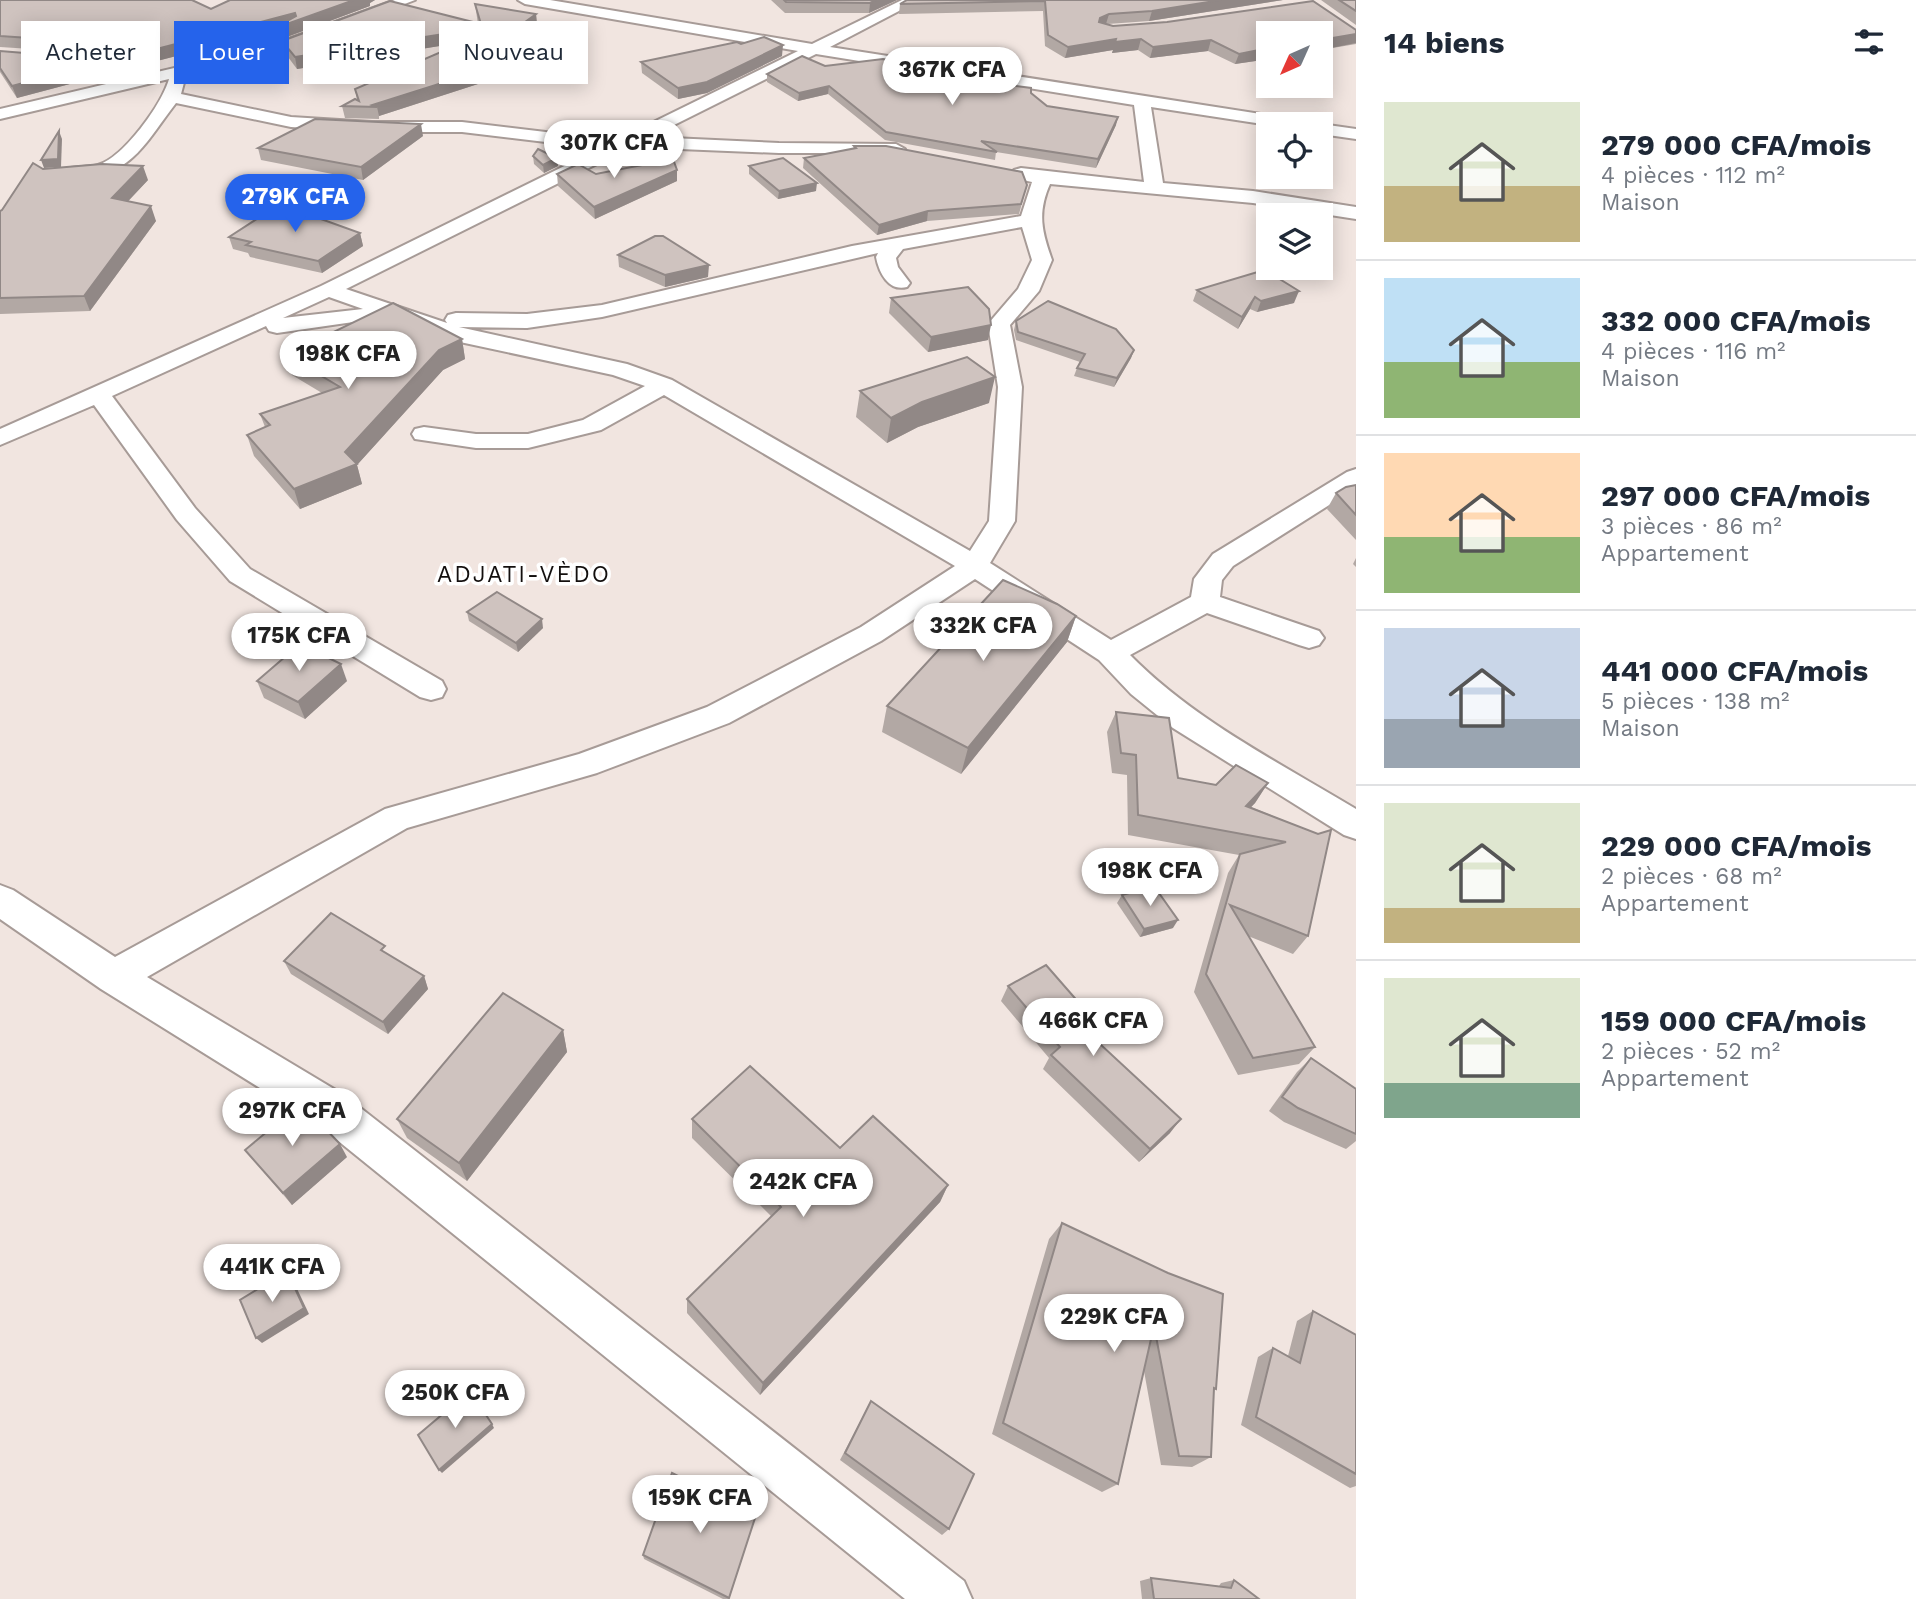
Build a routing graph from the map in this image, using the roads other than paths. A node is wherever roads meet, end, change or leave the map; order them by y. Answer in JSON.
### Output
{"nodes":[{"id":1,"x":408,"y":0,"type":"edge"},
{"id":2,"x":525,"y":0,"type":"edge"},
{"id":3,"x":612,"y":0,"type":"edge"},
{"id":4,"x":913,"y":0,"type":"edge"},
{"id":5,"x":810,"y":37,"type":"junction"},
{"id":6,"x":841,"y":38,"type":"junction"},
{"id":7,"x":868,"y":41,"type":"dead end"},
{"id":8,"x":289,"y":44,"type":"edge"},
{"id":9,"x":928,"y":52,"type":"dead end"},
{"id":10,"x":917,"y":66,"type":"junction"},
{"id":11,"x":174,"y":74,"type":"edge"},
{"id":12,"x":175,"y":84,"type":"edge"},
{"id":13,"x":172,"y":97,"type":"junction"},
{"id":14,"x":1142,"y":99,"type":"junction"},
{"id":15,"x":0,"y":114,"type":"edge"},
{"id":16,"x":1256,"y":118,"type":"edge"},
{"id":17,"x":1333,"y":131,"type":"edge"},
{"id":18,"x":1356,"y":134,"type":"edge"},
{"id":19,"x":628,"y":140,"type":"junction"},
{"id":20,"x":914,"y":152,"type":"edge"},
{"id":21,"x":1004,"y":170,"type":"edge"},
{"id":22,"x":49,"y":175,"type":"edge"},
{"id":23,"x":1043,"y":178,"type":"junction"},
{"id":24,"x":1154,"y":188,"type":"junction"},
{"id":25,"x":1356,"y":213,"type":"edge"},
{"id":26,"x":1028,"y":220,"type":"junction"},
{"id":27,"x":969,"y":232,"type":"junction"},
{"id":28,"x":896,"y":245,"type":"junction"},
{"id":29,"x":1022,"y":252,"type":"junction"},
{"id":30,"x":900,"y":283,"type":"dead end"},
{"id":31,"x":328,"y":290,"type":"junction"},
{"id":32,"x":406,"y":316,"type":"junction"},
{"id":33,"x":197,"y":349,"type":"junction"},
{"id":34,"x":664,"y":385,"type":"junction"},
{"id":35,"x":98,"y":394,"type":"junction"},
{"id":36,"x":0,"y":410,"type":"edge"},
{"id":37,"x":9,"y":434,"type":"edge"},
{"id":38,"x":424,"y":434,"type":"dead end"},
{"id":39,"x":1356,"y":477,"type":"edge"},
{"id":40,"x":975,"y":566,"type":"junction"},
{"id":41,"x":1205,"y":602,"type":"junction"},
{"id":42,"x":1308,"y":638,"type":"dead end"},
{"id":43,"x":1110,"y":653,"type":"junction"},
{"id":44,"x":431,"y":689,"type":"dead end"},
{"id":45,"x":1356,"y":826,"type":"edge"},
{"id":46,"x":0,"y":900,"type":"edge"},
{"id":47,"x":114,"y":977,"type":"junction"},
{"id":48,"x":946,"y":1599,"type":"edge"}],
"edges":[{"from":1,"to":8,"type":"street"},
{"from":2,"to":5,"type":"street"},
{"from":3,"to":5,"type":"street"},
{"from":4,"to":6,"type":"street"},
{"from":5,"to":6,"type":"street"},
{"from":5,"to":10,"type":"street"},
{"from":5,"to":19,"type":"street"},
{"from":6,"to":7,"type":"street"},
{"from":9,"to":10,"type":"street"},
{"from":10,"to":14,"type":"street"},
{"from":11,"to":15,"type":"street"},
{"from":12,"to":13,"type":"street"},
{"from":13,"to":19,"type":"street"},
{"from":13,"to":22,"type":"street"},
{"from":14,"to":16,"type":"street"},
{"from":14,"to":24,"type":"street"},
{"from":17,"to":18,"type":"street"},
{"from":19,"to":20,"type":"street"},
{"from":19,"to":31,"type":"street"},
{"from":21,"to":23,"type":"street"},
{"from":23,"to":24,"type":"street"},
{"from":23,"to":26,"type":"street"},
{"from":24,"to":25,"type":"street"},
{"from":26,"to":27,"type":"street"},
{"from":26,"to":29,"type":"street"},
{"from":27,"to":28,"type":"street"},
{"from":27,"to":29,"type":"street"},
{"from":28,"to":30,"type":"street"},
{"from":28,"to":32,"type":"street"},
{"from":29,"to":40,"type":"street"},
{"from":31,"to":32,"type":"street"},
{"from":31,"to":33,"type":"street"},
{"from":32,"to":33,"type":"street"},
{"from":32,"to":34,"type":"street"},
{"from":33,"to":35,"type":"street"},
{"from":34,"to":38,"type":"street"},
{"from":34,"to":40,"type":"street"},
{"from":35,"to":37,"type":"street"},
{"from":35,"to":44,"type":"street"},
{"from":36,"to":37,"type":"street"},
{"from":39,"to":41,"type":"street"},
{"from":40,"to":43,"type":"street"},
{"from":40,"to":47,"type":"street"},
{"from":41,"to":42,"type":"street"},
{"from":41,"to":43,"type":"street"},
{"from":43,"to":45,"type":"street"},
{"from":46,"to":47,"type":"street"},
{"from":47,"to":48,"type":"street"}]}
